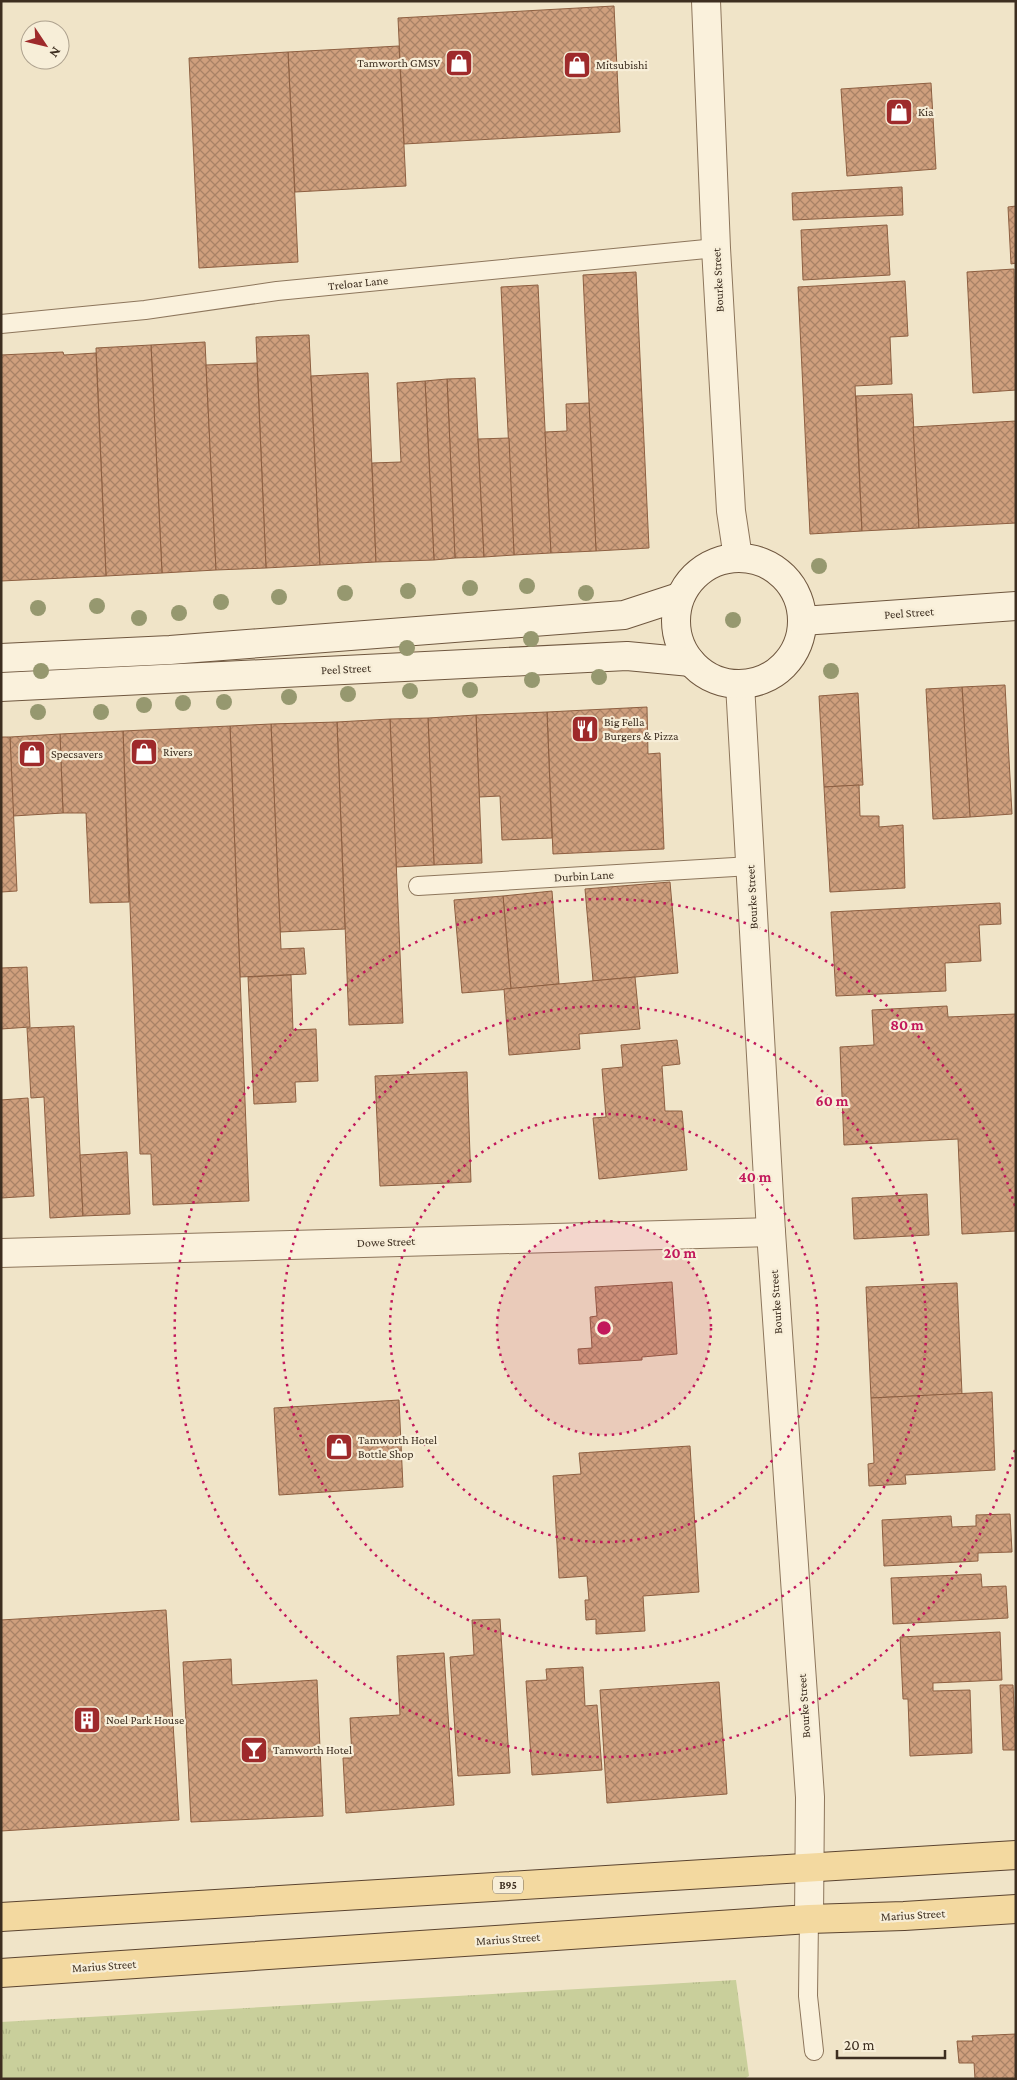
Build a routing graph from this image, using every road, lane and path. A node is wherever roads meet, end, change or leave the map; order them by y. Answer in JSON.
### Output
{"nodes":[{"id":1,"x":706,"y":1,"type":"edge"},
{"id":2,"x":716,"y":248,"type":"junction"},
{"id":3,"x":1,"y":324,"type":"edge"},
{"id":4,"x":738,"y":558,"type":"junction"},
{"id":5,"x":679,"y":597,"type":"junction"},
{"id":6,"x":1016,"y":606,"type":"edge"},
{"id":7,"x":802,"y":621,"type":"junction"},
{"id":8,"x":1,"y":658,"type":"edge"},
{"id":9,"x":691,"y":662,"type":"junction"},
{"id":10,"x":740,"y":684,"type":"junction"},
{"id":11,"x":1,"y":687,"type":"edge"},
{"id":12,"x":750,"y":866,"type":"junction"},
{"id":13,"x":418,"y":886,"type":"dead end"},
{"id":14,"x":771,"y":1232,"type":"junction"},
{"id":15,"x":1,"y":1254,"type":"edge"},
{"id":16,"x":1016,"y":1855,"type":"edge"},
{"id":17,"x":809,"y":1866,"type":"junction"},
{"id":18,"x":1016,"y":1909,"type":"edge"},
{"id":19,"x":1,"y":1917,"type":"edge"},
{"id":20,"x":809,"y":1919,"type":"junction"},
{"id":21,"x":1,"y":1973,"type":"edge"},
{"id":22,"x":814,"y":2052,"type":"dead end"}],
"edges":[{"from":1,"to":2,"type":"street","name":"Bourke Street"},
{"from":2,"to":3,"type":"lane","name":"Treloar Lane"},
{"from":2,"to":4,"type":"street","name":"Bourke Street"},
{"from":4,"to":5,"type":"street"},
{"from":4,"to":7,"type":"street"},
{"from":5,"to":8,"type":"street"},
{"from":5,"to":9,"type":"street"},
{"from":6,"to":7,"type":"street","name":"Peel Street"},
{"from":7,"to":10,"type":"street"},
{"from":9,"to":10,"type":"street"},
{"from":9,"to":11,"type":"street","name":"Peel Street"},
{"from":10,"to":12,"type":"street","name":"Bourke Street"},
{"from":12,"to":13,"type":"lane","name":"Durbin Lane"},
{"from":12,"to":14,"type":"street","name":"Bourke Street"},
{"from":14,"to":15,"type":"street","name":"Dowe Street"},
{"from":14,"to":17,"type":"street","name":"Bourke Street"},
{"from":16,"to":17,"type":"main road","number":"B95"},
{"from":17,"to":19,"type":"main road","number":"B95"},
{"from":17,"to":20,"type":"street","name":"Bourke Street"},
{"from":18,"to":20,"type":"main road","name":"Marius Street"},
{"from":20,"to":21,"type":"main road","name":"Marius Street"},
{"from":20,"to":22,"type":"lane"}]}
